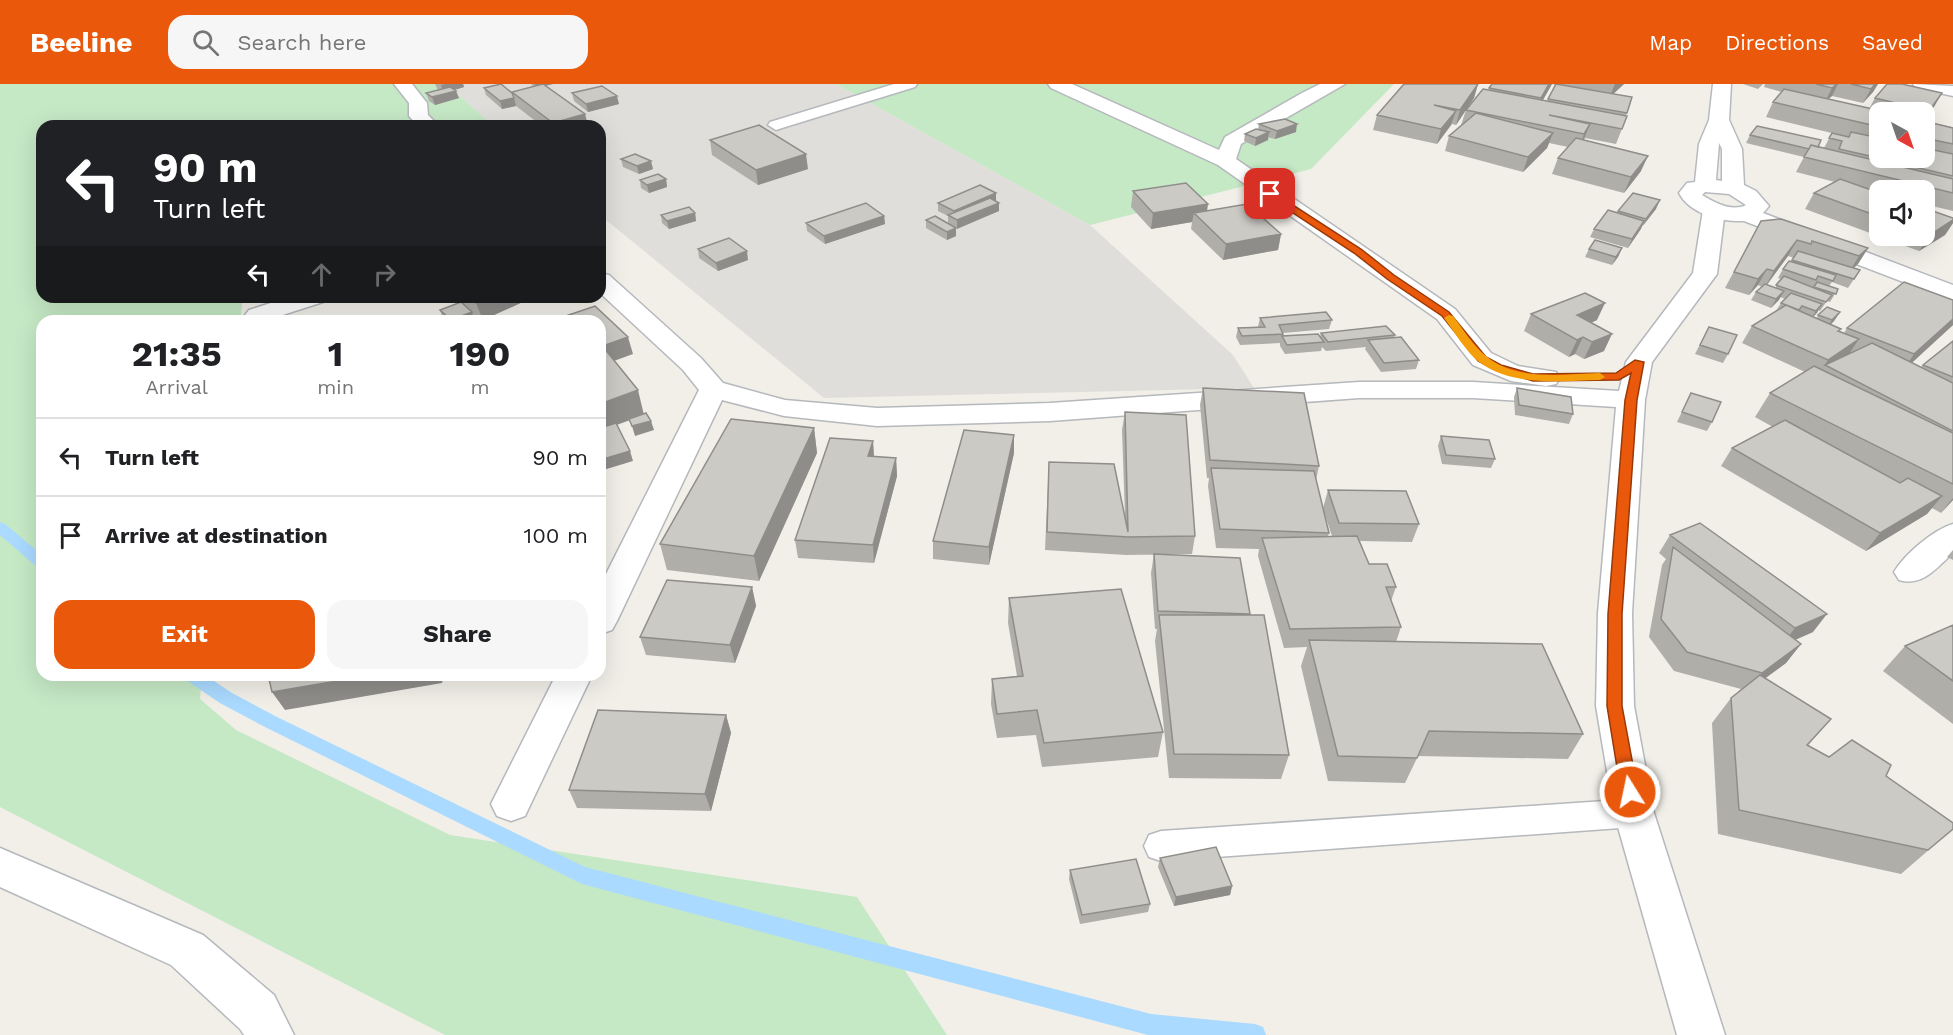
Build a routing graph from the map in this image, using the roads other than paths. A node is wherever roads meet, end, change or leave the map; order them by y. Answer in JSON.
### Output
{"nodes":[{"id":1,"x":403,"y":84,"type":"edge"},
{"id":2,"x":910,"y":84,"type":"edge"},
{"id":3,"x":1057,"y":84,"type":"edge"},
{"id":4,"x":1336,"y":84,"type":"edge"},
{"id":5,"x":1722,"y":84,"type":"edge"},
{"id":6,"x":1922,"y":84,"type":"edge"},
{"id":7,"x":1953,"y":91,"type":"edge"},
{"id":8,"x":422,"y":120,"type":"edge"},
{"id":9,"x":1719,"y":120,"type":"junction"},
{"id":10,"x":776,"y":125,"type":"dead end"},
{"id":11,"x":1225,"y":161,"type":"junction"},
{"id":12,"x":1731,"y":201,"type":"junction"},
{"id":13,"x":1953,"y":277,"type":"edge"},
{"id":14,"x":606,"y":285,"type":"edge"},
{"id":15,"x":1953,"y":294,"type":"edge"},
{"id":16,"x":296,"y":303,"type":"edge"},
{"id":17,"x":258,"y":315,"type":"dead end"},
{"id":18,"x":1639,"y":362,"type":"junction"},
{"id":19,"x":713,"y":389,"type":"junction"},
{"id":20,"x":1631,"y":400,"type":"junction"},
{"id":21,"x":1953,"y":535,"type":"edge"},
{"id":22,"x":1911,"y":572,"type":"dead end"},
{"id":23,"x":606,"y":609,"type":"edge"},
{"id":24,"x":571,"y":681,"type":"edge"},
{"id":25,"x":511,"y":804,"type":"dead end"},
{"id":26,"x":1634,"y":813,"type":"junction"},
{"id":27,"x":1161,"y":846,"type":"dead end"},
{"id":28,"x":0,"y":867,"type":"edge"},
{"id":29,"x":270,"y":1035,"type":"edge"},
{"id":30,"x":1701,"y":1035,"type":"edge"}],
"edges":[{"from":1,"to":8,"type":"street"},
{"from":2,"to":10,"type":"lane"},
{"from":3,"to":11,"type":"street"},
{"from":4,"to":11,"type":"street"},
{"from":5,"to":9,"type":"street"},
{"from":6,"to":7,"type":"street"},
{"from":9,"to":12,"type":"street"},
{"from":9,"to":12,"type":"street"},
{"from":11,"to":18,"type":"street"},
{"from":12,"to":13,"type":"street"},
{"from":12,"to":15,"type":"street"},
{"from":12,"to":18,"type":"street"},
{"from":14,"to":19,"type":"street"},
{"from":16,"to":17,"type":"street"},
{"from":18,"to":20,"type":"street"},
{"from":19,"to":20,"type":"street"},
{"from":19,"to":23,"type":"street"},
{"from":20,"to":26,"type":"street"},
{"from":21,"to":22,"type":"street"},
{"from":24,"to":25,"type":"street"},
{"from":26,"to":27,"type":"lane"},
{"from":26,"to":30,"type":"street"},
{"from":28,"to":29,"type":"street"}]}
